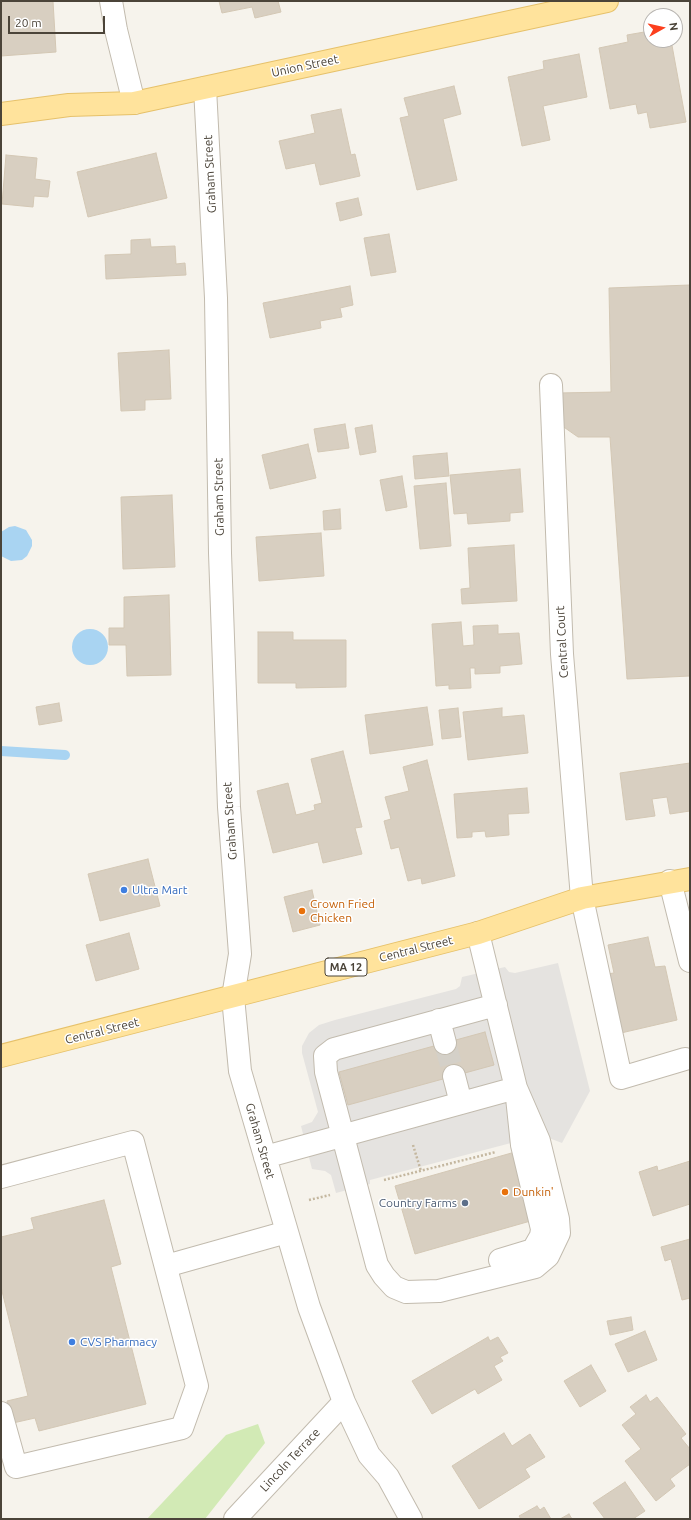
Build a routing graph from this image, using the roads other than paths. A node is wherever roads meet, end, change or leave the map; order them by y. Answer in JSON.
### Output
{"nodes":[{"id":1,"x":111,"y":1,"type":"edge"},
{"id":2,"x":607,"y":1,"type":"edge"},
{"id":3,"x":205,"y":88,"type":"junction"},
{"id":4,"x":134,"y":103,"type":"junction"},
{"id":5,"x":1,"y":114,"type":"edge"},
{"id":6,"x":551,"y":386,"type":"dead end"},
{"id":7,"x":680,"y":880,"type":"edge"},
{"id":8,"x":582,"y":898,"type":"junction"},
{"id":9,"x":478,"y":933,"type":"junction"},
{"id":10,"x":690,"y":961,"type":"edge"},
{"id":11,"x":233,"y":998,"type":"junction"},
{"id":12,"x":496,"y":1005,"type":"junction"},
{"id":13,"x":439,"y":1020,"type":"junction"},
{"id":14,"x":445,"y":1043,"type":"tunnel mouth"},
{"id":15,"x":1,"y":1056,"type":"edge"},
{"id":16,"x":685,"y":1059,"type":"dead end"},
{"id":17,"x":454,"y":1076,"type":"tunnel mouth"},
{"id":18,"x":516,"y":1088,"type":"junction"},
{"id":19,"x":461,"y":1103,"type":"junction"},
{"id":20,"x":343,"y":1135,"type":"junction"},
{"id":21,"x":265,"y":1157,"type":"junction"},
{"id":22,"x":1,"y":1177,"type":"edge"},
{"id":23,"x":287,"y":1232,"type":"junction"},
{"id":24,"x":166,"y":1266,"type":"junction"},
{"id":25,"x":384,"y":1276,"type":"junction"},
{"id":26,"x":344,"y":1402,"type":"junction"},
{"id":27,"x":1,"y":1413,"type":"edge"},
{"id":28,"x":235,"y":1519,"type":"edge"},
{"id":29,"x":411,"y":1519,"type":"edge"}],
"edges":[{"from":1,"to":4,"type":"street"},
{"from":2,"to":3,"type":"main road","name":"Union Street"},
{"from":3,"to":4,"type":"main road","name":"Union Street"},
{"from":3,"to":11,"type":"street","name":"Graham Street"},
{"from":4,"to":5,"type":"main road","name":"Union Street"},
{"from":6,"to":8,"type":"street","name":"Central Court"},
{"from":7,"to":8,"type":"main road","name":"Central Street","number":"MA 12"},
{"from":7,"to":10,"type":"street"},
{"from":8,"to":9,"type":"main road","name":"Central Street","number":"MA 12"},
{"from":8,"to":16,"type":"street","name":"Central Court"},
{"from":9,"to":11,"type":"main road","name":"Central Street","number":"MA 12"},
{"from":9,"to":12,"type":"street"},
{"from":11,"to":15,"type":"main road","name":"Central Street","number":"MA 12"},
{"from":11,"to":21,"type":"street","name":"Graham Street"},
{"from":12,"to":13,"type":"street"},
{"from":12,"to":18,"type":"street"},
{"from":13,"to":14,"type":"street"},
{"from":13,"to":20,"type":"street"},
{"from":17,"to":19,"type":"street"},
{"from":18,"to":19,"type":"street"},
{"from":18,"to":25,"type":"street"},
{"from":18,"to":25,"type":"street"},
{"from":19,"to":20,"type":"street"},
{"from":20,"to":21,"type":"street"},
{"from":20,"to":25,"type":"street"},
{"from":21,"to":23,"type":"street","name":"Graham Street"},
{"from":22,"to":24,"type":"street"},
{"from":23,"to":24,"type":"street"},
{"from":23,"to":26,"type":"street","name":"Graham Street"},
{"from":24,"to":27,"type":"street"},
{"from":26,"to":28,"type":"street","name":"Lincoln Terrace"},
{"from":26,"to":29,"type":"street","name":"Graham Street"}]}
